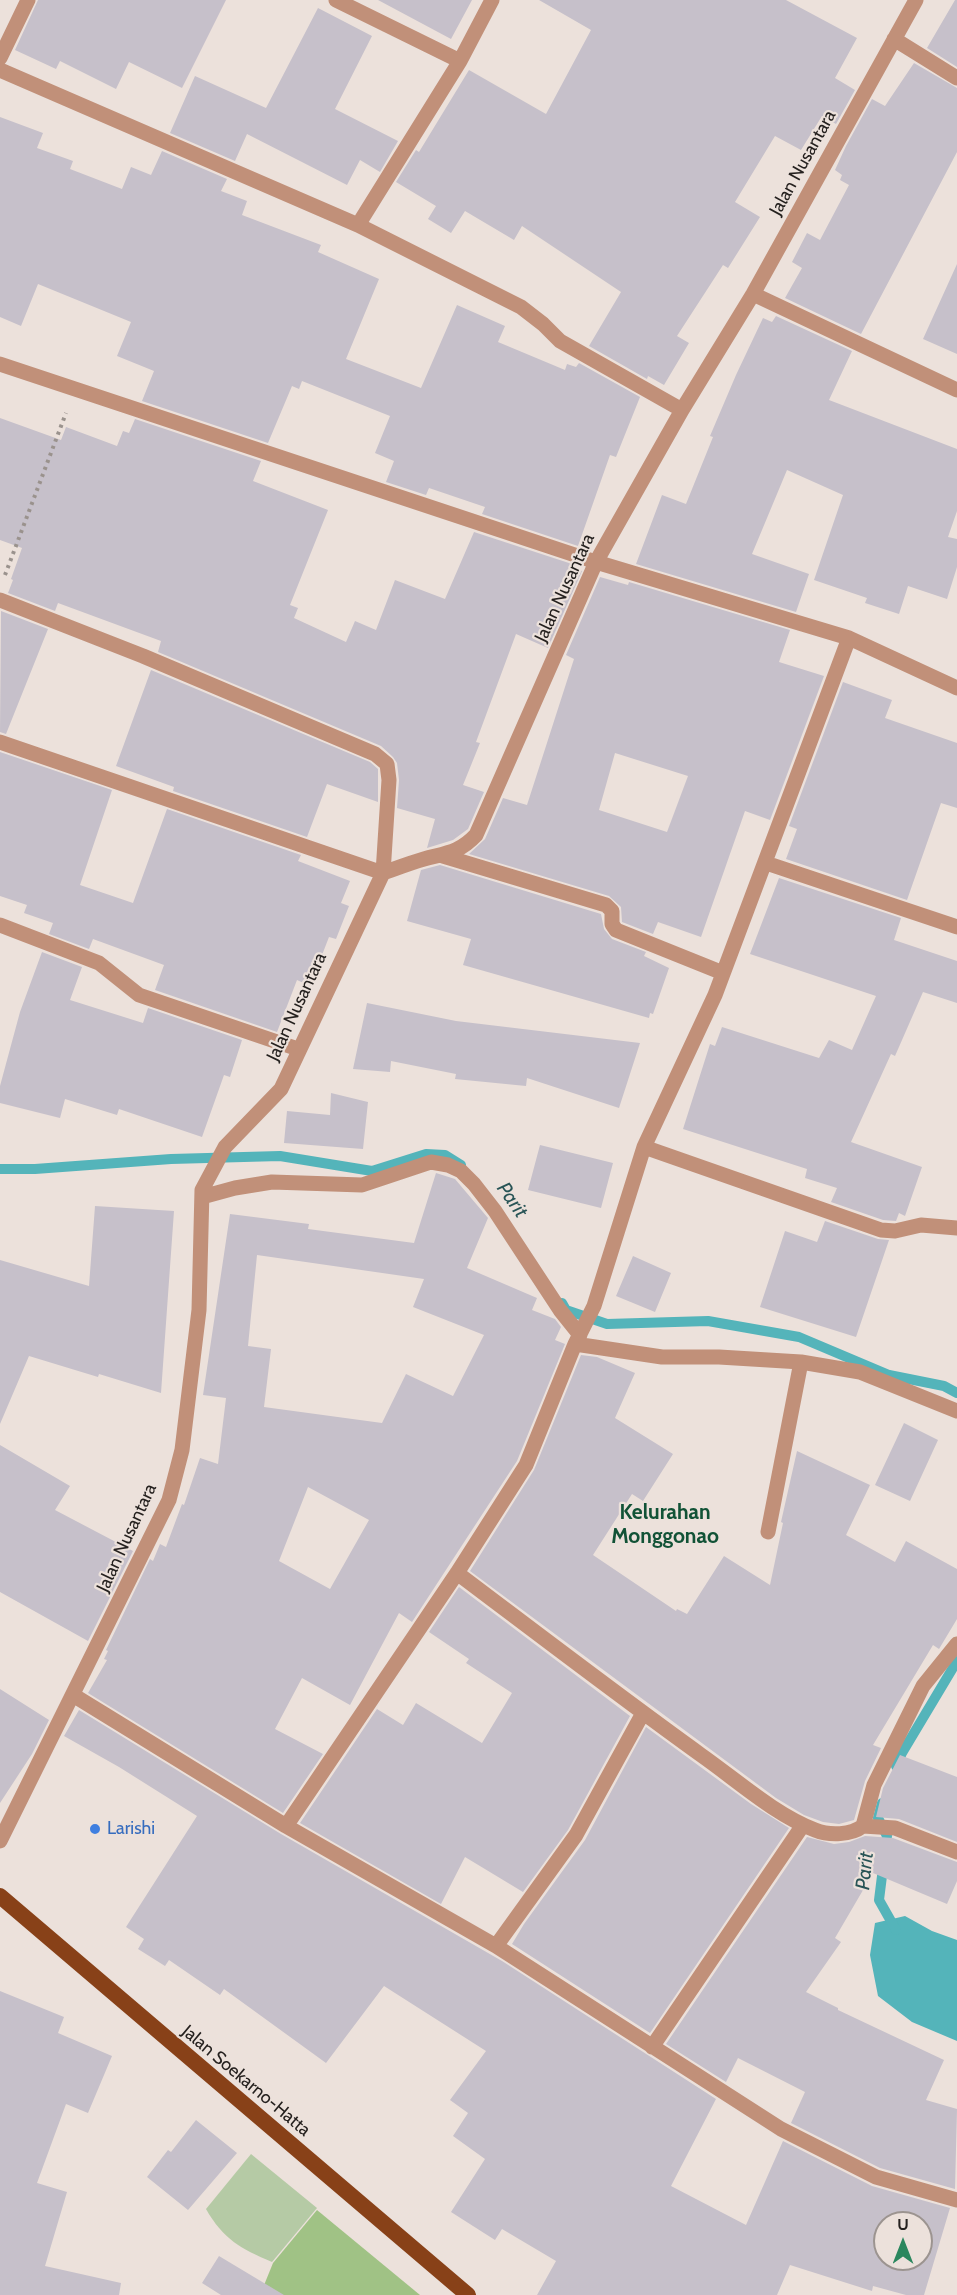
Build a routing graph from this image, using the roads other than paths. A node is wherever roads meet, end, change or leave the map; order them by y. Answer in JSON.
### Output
{"nodes":[{"id":1,"x":28,"y":0,"type":"edge"},
{"id":2,"x":336,"y":0,"type":"edge"},
{"id":3,"x":492,"y":0,"type":"edge"},
{"id":4,"x":916,"y":0,"type":"edge"},
{"id":5,"x":894,"y":39,"type":"junction"},
{"id":6,"x":0,"y":58,"type":"edge"},
{"id":7,"x":460,"y":61,"type":"junction"},
{"id":8,"x":0,"y":70,"type":"edge"},
{"id":9,"x":957,"y":78,"type":"edge"},
{"id":10,"x":358,"y":225,"type":"junction"},
{"id":11,"x":753,"y":294,"type":"junction"},
{"id":12,"x":0,"y":364,"type":"edge"},
{"id":13,"x":957,"y":390,"type":"edge"},
{"id":14,"x":682,"y":410,"type":"junction"},
{"id":15,"x":596,"y":562,"type":"junction"},
{"id":16,"x":0,"y":600,"type":"edge"},
{"id":17,"x":849,"y":638,"type":"junction"},
{"id":18,"x":957,"y":688,"type":"edge"},
{"id":19,"x":0,"y":742,"type":"edge"},
{"id":20,"x":443,"y":856,"type":"junction"},
{"id":21,"x":766,"y":863,"type":"junction"},
{"id":22,"x":383,"y":873,"type":"junction"},
{"id":23,"x":0,"y":925,"type":"edge"},
{"id":24,"x":957,"y":927,"type":"edge"},
{"id":25,"x":723,"y":973,"type":"junction"},
{"id":26,"x":298,"y":1049,"type":"junction"},
{"id":27,"x":644,"y":1147,"type":"junction"},
{"id":28,"x":202,"y":1193,"type":"junction"},
{"id":29,"x":957,"y":1228,"type":"edge"},
{"id":30,"x":579,"y":1337,"type":"junction"},
{"id":31,"x":801,"y":1362,"type":"junction"},
{"id":32,"x":957,"y":1410,"type":"edge"},
{"id":33,"x":768,"y":1532,"type":"dead end"},
{"id":34,"x":457,"y":1573,"type":"junction"},
{"id":35,"x":957,"y":1644,"type":"edge"},
{"id":36,"x":73,"y":1695,"type":"junction"},
{"id":37,"x":643,"y":1713,"type":"junction"},
{"id":38,"x":803,"y":1825,"type":"junction"},
{"id":39,"x":286,"y":1826,"type":"junction"},
{"id":40,"x":863,"y":1826,"type":"junction"},
{"id":41,"x":0,"y":1841,"type":"edge"},
{"id":42,"x":957,"y":1852,"type":"edge"},
{"id":43,"x":0,"y":1896,"type":"edge"},
{"id":44,"x":496,"y":1946,"type":"junction"},
{"id":45,"x":652,"y":2046,"type":"junction"},
{"id":46,"x":957,"y":2200,"type":"edge"},
{"id":47,"x":468,"y":2295,"type":"edge"}],
"edges":[{"from":1,"to":6,"type":"street"},
{"from":2,"to":7,"type":"street"},
{"from":3,"to":7,"type":"street"},
{"from":4,"to":5,"type":"street","name":"Jalan Nusantara"},
{"from":5,"to":9,"type":"street"},
{"from":5,"to":11,"type":"street","name":"Jalan Nusantara"},
{"from":7,"to":10,"type":"street"},
{"from":8,"to":10,"type":"street"},
{"from":10,"to":14,"type":"street"},
{"from":11,"to":13,"type":"street"},
{"from":11,"to":14,"type":"street","name":"Jalan Nusantara"},
{"from":12,"to":15,"type":"street"},
{"from":14,"to":15,"type":"street","name":"Jalan Nusantara"},
{"from":15,"to":17,"type":"street"},
{"from":15,"to":20,"type":"street","name":"Jalan Nusantara"},
{"from":16,"to":22,"type":"street"},
{"from":17,"to":18,"type":"street"},
{"from":17,"to":21,"type":"street"},
{"from":19,"to":22,"type":"street"},
{"from":20,"to":22,"type":"street","name":"Jalan Nusantara"},
{"from":20,"to":25,"type":"street"},
{"from":21,"to":24,"type":"street"},
{"from":21,"to":25,"type":"street"},
{"from":22,"to":26,"type":"street","name":"Jalan Nusantara"},
{"from":23,"to":26,"type":"street"},
{"from":25,"to":27,"type":"street"},
{"from":26,"to":28,"type":"street","name":"Jalan Nusantara"},
{"from":27,"to":29,"type":"street"},
{"from":27,"to":30,"type":"street"},
{"from":28,"to":30,"type":"street"},
{"from":28,"to":36,"type":"street","name":"Jalan Nusantara"},
{"from":30,"to":31,"type":"street"},
{"from":30,"to":34,"type":"street"},
{"from":31,"to":32,"type":"street"},
{"from":31,"to":33,"type":"street"},
{"from":34,"to":37,"type":"street"},
{"from":34,"to":39,"type":"street"},
{"from":35,"to":40,"type":"street"},
{"from":36,"to":39,"type":"street"},
{"from":36,"to":41,"type":"street","name":"Jalan Nusantara"},
{"from":37,"to":38,"type":"street"},
{"from":37,"to":44,"type":"street"},
{"from":38,"to":40,"type":"street"},
{"from":38,"to":45,"type":"street"},
{"from":39,"to":44,"type":"street"},
{"from":40,"to":42,"type":"street"},
{"from":43,"to":47,"type":"highway","name":"Jalan Soekarno-Hatta"},
{"from":44,"to":45,"type":"street"},
{"from":45,"to":46,"type":"street"}]}
